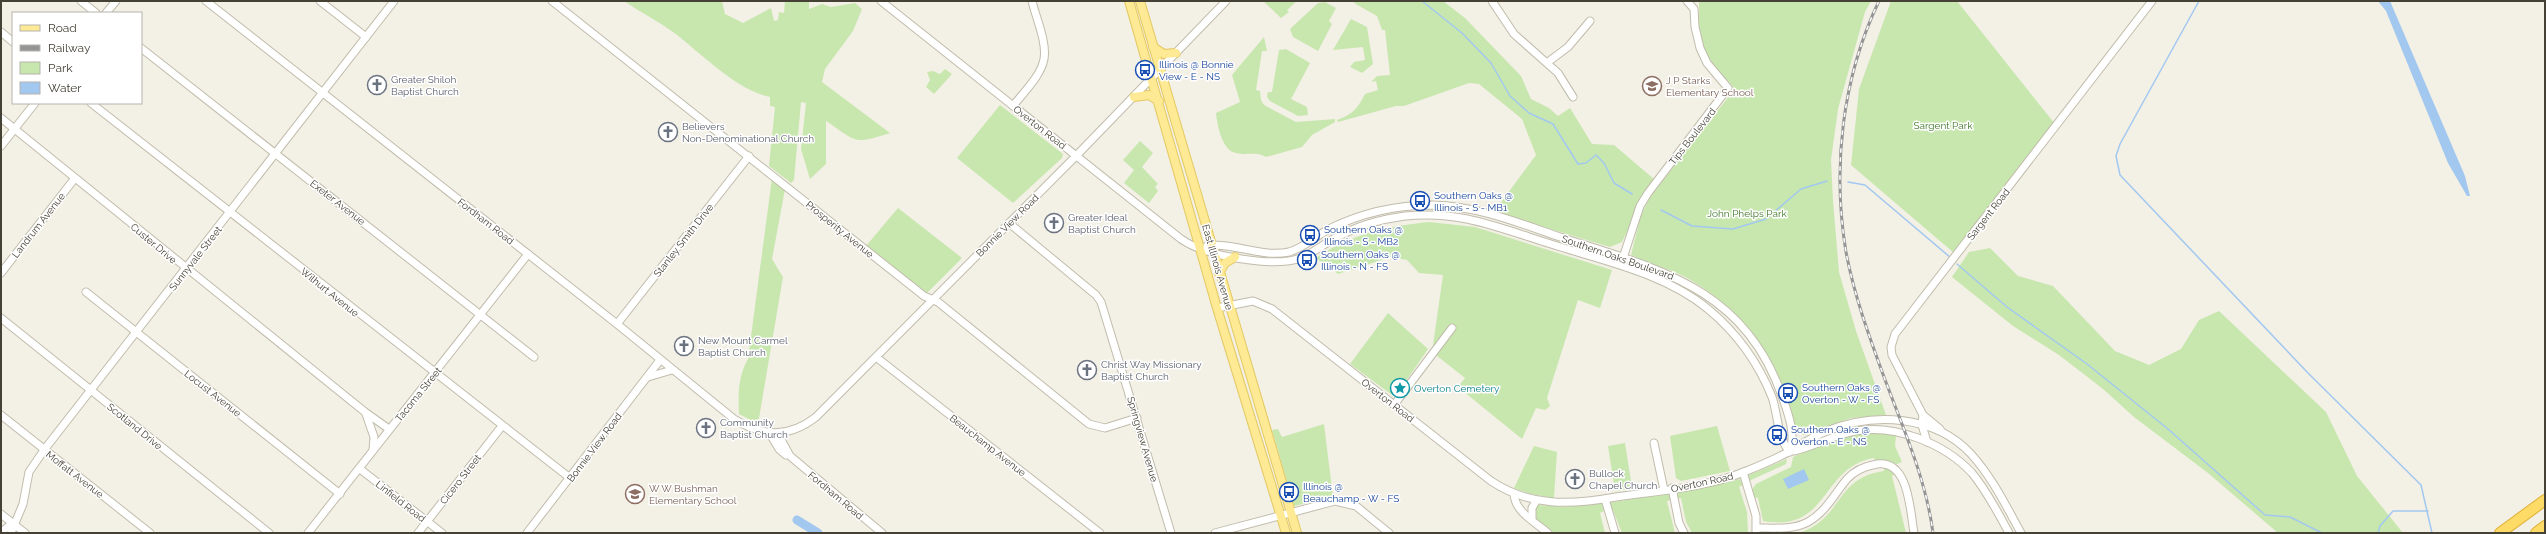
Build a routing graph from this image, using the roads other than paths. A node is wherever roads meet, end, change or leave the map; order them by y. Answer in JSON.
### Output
{"nodes":[{"id":1,"x":81,"y":1,"type":"edge"},
{"id":2,"x":116,"y":1,"type":"edge"},
{"id":3,"x":206,"y":1,"type":"edge"},
{"id":4,"x":320,"y":1,"type":"edge"},
{"id":5,"x":394,"y":1,"type":"edge"},
{"id":6,"x":552,"y":1,"type":"edge"},
{"id":7,"x":881,"y":1,"type":"edge"},
{"id":8,"x":1032,"y":1,"type":"edge"},
{"id":9,"x":1130,"y":1,"type":"edge"},
{"id":10,"x":1140,"y":1,"type":"edge"},
{"id":11,"x":1226,"y":1,"type":"edge"},
{"id":12,"x":1492,"y":1,"type":"edge"},
{"id":13,"x":1686,"y":1,"type":"edge"},
{"id":14,"x":2152,"y":1,"type":"edge"},
{"id":15,"x":95,"y":12,"type":"edge"},
{"id":16,"x":107,"y":12,"type":"edge"},
{"id":17,"x":1590,"y":21,"type":"dead end"},
{"id":18,"x":1,"y":32,"type":"edge"},
{"id":19,"x":366,"y":37,"type":"junction"},
{"id":20,"x":12,"y":41,"type":"edge"},
{"id":21,"x":1153,"y":47,"type":"junction"},
{"id":22,"x":142,"y":49,"type":"edge"},
{"id":23,"x":1176,"y":53,"type":"junction"},
{"id":24,"x":1548,"y":62,"type":"junction"},
{"id":25,"x":1160,"y":70,"type":"junction"},
{"id":26,"x":1152,"y":78,"type":"junction"},
{"id":27,"x":322,"y":94,"type":"junction"},
{"id":28,"x":1134,"y":97,"type":"junction"},
{"id":29,"x":1574,"y":97,"type":"dead end"},
{"id":30,"x":1159,"y":101,"type":"junction"},
{"id":31,"x":34,"y":104,"type":"edge"},
{"id":32,"x":92,"y":104,"type":"edge"},
{"id":33,"x":1013,"y":106,"type":"junction"},
{"id":34,"x":1,"y":118,"type":"edge"},
{"id":35,"x":14,"y":129,"type":"junction"},
{"id":36,"x":1,"y":146,"type":"edge"},
{"id":37,"x":276,"y":154,"type":"junction"},
{"id":38,"x":749,"y":156,"type":"junction"},
{"id":39,"x":1076,"y":156,"type":"junction"},
{"id":40,"x":1190,"y":169,"type":"junction"},
{"id":41,"x":1180,"y":171,"type":"junction"},
{"id":42,"x":75,"y":178,"type":"junction"},
{"id":43,"x":1422,"y":205,"type":"junction"},
{"id":44,"x":230,"y":212,"type":"junction"},
{"id":45,"x":1422,"y":215,"type":"junction"},
{"id":46,"x":1009,"y":223,"type":"junction"},
{"id":47,"x":1211,"y":246,"type":"junction"},
{"id":48,"x":1201,"y":247,"type":"junction"},
{"id":49,"x":1294,"y":250,"type":"junction"},
{"id":50,"x":528,"y":254,"type":"junction"},
{"id":51,"x":1214,"y":254,"type":"junction"},
{"id":52,"x":1235,"y":257,"type":"junction"},
{"id":53,"x":1623,"y":258,"type":"junction"},
{"id":54,"x":1297,"y":259,"type":"junction"},
{"id":55,"x":1620,"y":266,"type":"junction"},
{"id":56,"x":186,"y":269,"type":"junction"},
{"id":57,"x":1,"y":273,"type":"edge"},
{"id":58,"x":1219,"y":273,"type":"junction"},
{"id":59,"x":86,"y":292,"type":"dead end"},
{"id":60,"x":932,"y":300,"type":"junction"},
{"id":61,"x":1229,"y":305,"type":"junction"},
{"id":62,"x":1217,"y":308,"type":"junction"},
{"id":63,"x":481,"y":316,"type":"junction"},
{"id":64,"x":1,"y":318,"type":"edge"},
{"id":65,"x":1734,"y":318,"type":"junction"},
{"id":66,"x":617,"y":324,"type":"junction"},
{"id":67,"x":1726,"y":325,"type":"junction"},
{"id":68,"x":1452,"y":328,"type":"dead end"},
{"id":69,"x":136,"y":333,"type":"junction"},
{"id":70,"x":534,"y":357,"type":"dead end"},
{"id":71,"x":876,"y":357,"type":"junction"},
{"id":72,"x":660,"y":360,"type":"junction"},
{"id":73,"x":672,"y":370,"type":"junction"},
{"id":74,"x":434,"y":374,"type":"junction"},
{"id":75,"x":646,"y":378,"type":"junction"},
{"id":76,"x":91,"y":391,"type":"junction"},
{"id":77,"x":1781,"y":394,"type":"junction"},
{"id":78,"x":1772,"y":398,"type":"junction"},
{"id":79,"x":1394,"y":405,"type":"junction"},
{"id":80,"x":365,"y":412,"type":"junction"},
{"id":81,"x":1,"y":415,"type":"edge"},
{"id":82,"x":1923,"y":415,"type":"junction"},
{"id":83,"x":1137,"y":418,"type":"junction"},
{"id":84,"x":1790,"y":423,"type":"junction"},
{"id":85,"x":1922,"y":425,"type":"junction"},
{"id":86,"x":502,"y":426,"type":"junction"},
{"id":87,"x":390,"y":429,"type":"junction"},
{"id":88,"x":770,"y":434,"type":"junction"},
{"id":89,"x":778,"y":434,"type":"junction"},
{"id":90,"x":1946,"y":434,"type":"junction"},
{"id":91,"x":1807,"y":439,"type":"junction"},
{"id":92,"x":1927,"y":442,"type":"junction"},
{"id":93,"x":1654,"y":444,"type":"dead end"},
{"id":94,"x":44,"y":450,"type":"junction"},
{"id":95,"x":373,"y":452,"type":"junction"},
{"id":96,"x":1790,"y":452,"type":"junction"},
{"id":97,"x":790,"y":456,"type":"junction"},
{"id":98,"x":360,"y":469,"type":"junction"},
{"id":99,"x":1743,"y":472,"type":"junction"},
{"id":100,"x":570,"y":478,"type":"junction"},
{"id":101,"x":1672,"y":488,"type":"junction"},
{"id":102,"x":1664,"y":490,"type":"junction"},
{"id":103,"x":1998,"y":493,"type":"junction"},
{"id":104,"x":340,"y":494,"type":"junction"},
{"id":105,"x":1514,"y":494,"type":"junction"},
{"id":106,"x":1989,"y":498,"type":"junction"},
{"id":107,"x":1605,"y":499,"type":"junction"},
{"id":108,"x":2545,"y":500,"type":"edge"},
{"id":109,"x":1536,"y":501,"type":"junction"},
{"id":110,"x":1291,"y":511,"type":"junction"},
{"id":111,"x":1,"y":514,"type":"edge"},
{"id":112,"x":1280,"y":514,"type":"junction"},
{"id":113,"x":1532,"y":520,"type":"junction"},
{"id":114,"x":428,"y":521,"type":"junction"},
{"id":115,"x":13,"y":523,"type":"junction"},
{"id":116,"x":2545,"y":526,"type":"edge"},
{"id":117,"x":1757,"y":530,"type":"edge"},
{"id":118,"x":1,"y":532,"type":"edge"},
{"id":119,"x":11,"y":533,"type":"edge"},
{"id":120,"x":25,"y":533,"type":"edge"},
{"id":121,"x":150,"y":533,"type":"edge"},
{"id":122,"x":269,"y":533,"type":"edge"},
{"id":123,"x":308,"y":533,"type":"edge"},
{"id":124,"x":418,"y":533,"type":"edge"},
{"id":125,"x":442,"y":533,"type":"edge"},
{"id":126,"x":527,"y":533,"type":"edge"},
{"id":127,"x":882,"y":533,"type":"edge"},
{"id":128,"x":1100,"y":533,"type":"edge"},
{"id":129,"x":1171,"y":533,"type":"edge"},
{"id":130,"x":1215,"y":533,"type":"edge"},
{"id":131,"x":1286,"y":533,"type":"edge"},
{"id":132,"x":1297,"y":533,"type":"edge"},
{"id":133,"x":1390,"y":533,"type":"edge"},
{"id":134,"x":1548,"y":533,"type":"edge"},
{"id":135,"x":1615,"y":533,"type":"edge"},
{"id":136,"x":1684,"y":533,"type":"edge"},
{"id":137,"x":1914,"y":533,"type":"edge"},
{"id":138,"x":2009,"y":533,"type":"edge"},
{"id":139,"x":2021,"y":533,"type":"edge"},
{"id":140,"x":2500,"y":533,"type":"edge"},
{"id":141,"x":2536,"y":533,"type":"edge"}],
"edges":[{"from":1,"to":15,"type":"street"},
{"from":2,"to":16,"type":"street"},
{"from":3,"to":27,"type":"street","name":"Fordham Road"},
{"from":4,"to":19,"type":"street"},
{"from":5,"to":19,"type":"street","name":"Sunnyvale Street"},
{"from":6,"to":38,"type":"street","name":"Prosperity Avenue"},
{"from":7,"to":33,"type":"street","name":"Overton Road"},
{"from":8,"to":33,"type":"street"},
{"from":9,"to":26,"type":"main road","name":"East Illinois Avenue"},
{"from":10,"to":21,"type":"main road","name":"East Illinois Avenue"},
{"from":11,"to":23,"type":"street","name":"Bonnie View Road"},
{"from":12,"to":24,"type":"street"},
{"from":13,"to":53,"type":"street","name":"Tips Boulevard"},
{"from":14,"to":82,"type":"street","name":"Sargent Road"},
{"from":17,"to":24,"type":"street"},
{"from":18,"to":20,"type":"street"},
{"from":19,"to":27,"type":"street","name":"Sunnyvale Street"},
{"from":21,"to":23,"type":"main road"},
{"from":21,"to":25,"type":"main road","name":"East Illinois Avenue"},
{"from":22,"to":37,"type":"street","name":"Exeter Avenue"},
{"from":23,"to":25,"type":"street","name":"Bonnie View Road"},
{"from":24,"to":29,"type":"street"},
{"from":25,"to":26,"type":"street","name":"Bonnie View Road"},
{"from":25,"to":40,"type":"main road","name":"East Illinois Avenue"},
{"from":26,"to":28,"type":"street","name":"Bonnie View Road"},
{"from":26,"to":30,"type":"main road","name":"East Illinois Avenue"},
{"from":27,"to":37,"type":"street","name":"Sunnyvale Street"},
{"from":27,"to":50,"type":"street","name":"Fordham Road"},
{"from":28,"to":30,"type":"main road"},
{"from":28,"to":39,"type":"street","name":"Bonnie View Road"},
{"from":30,"to":41,"type":"main road","name":"East Illinois Avenue"},
{"from":31,"to":35,"type":"street"},
{"from":32,"to":44,"type":"street","name":"Wilhurt Avenue"},
{"from":33,"to":39,"type":"street","name":"Overton Road"},
{"from":34,"to":35,"type":"street","name":"Custer Drive"},
{"from":35,"to":36,"type":"street"},
{"from":35,"to":42,"type":"street","name":"Custer Drive"},
{"from":37,"to":44,"type":"street","name":"Sunnyvale Street"},
{"from":37,"to":63,"type":"street","name":"Exeter Avenue"},
{"from":38,"to":60,"type":"street","name":"Prosperity Avenue"},
{"from":38,"to":66,"type":"street","name":"Stanley Smith Drive"},
{"from":39,"to":46,"type":"street","name":"Bonnie View Road"},
{"from":39,"to":48,"type":"street","name":"Overton Road"},
{"from":40,"to":41,"type":"main road"},
{"from":40,"to":47,"type":"main road","name":"East Illinois Avenue"},
{"from":41,"to":48,"type":"main road","name":"East Illinois Avenue"},
{"from":42,"to":56,"type":"street","name":"Custer Drive"},
{"from":42,"to":57,"type":"street","name":"Landrum Avenue"},
{"from":43,"to":45,"type":"street"},
{"from":43,"to":49,"type":"street","name":"Southern Oaks Boulevard"},
{"from":43,"to":53,"type":"street","name":"Southern Oaks Boulevard"},
{"from":44,"to":56,"type":"street","name":"Sunnyvale Street"},
{"from":44,"to":74,"type":"street","name":"Wilhurt Avenue"},
{"from":45,"to":54,"type":"street","name":"Southern Oaks Boulevard"},
{"from":45,"to":55,"type":"street","name":"Southern Oaks Boulevard"},
{"from":46,"to":60,"type":"street","name":"Bonnie View Road"},
{"from":46,"to":83,"type":"street","name":"Springview Avenue"},
{"from":47,"to":48,"type":"street","name":"Southern Oaks Boulevard"},
{"from":47,"to":49,"type":"street","name":"Southern Oaks Boulevard"},
{"from":47,"to":51,"type":"main road","name":"East Illinois Avenue"},
{"from":48,"to":51,"type":"street","name":"Southern Oaks Boulevard"},
{"from":48,"to":62,"type":"main road","name":"East Illinois Avenue"},
{"from":49,"to":54,"type":"street"},
{"from":50,"to":63,"type":"street","name":"Tacoma Street"},
{"from":50,"to":66,"type":"street","name":"Fordham Road"},
{"from":51,"to":52,"type":"street","name":"Southern Oaks Boulevard"},
{"from":51,"to":58,"type":"main road","name":"East Illinois Avenue"},
{"from":52,"to":54,"type":"street","name":"Southern Oaks Boulevard"},
{"from":52,"to":58,"type":"main road"},
{"from":53,"to":55,"type":"street","name":"Tips Boulevard"},
{"from":53,"to":65,"type":"street","name":"Southern Oaks Boulevard"},
{"from":55,"to":67,"type":"street","name":"Southern Oaks Boulevard"},
{"from":56,"to":69,"type":"street","name":"Sunnyvale Street"},
{"from":56,"to":80,"type":"street","name":"Custer Drive"},
{"from":58,"to":61,"type":"main road","name":"East Illinois Avenue"},
{"from":59,"to":69,"type":"street","name":"Locust Avenue"},
{"from":60,"to":71,"type":"street","name":"Bonnie View Road"},
{"from":60,"to":83,"type":"street","name":"Prosperity Avenue"},
{"from":61,"to":62,"type":"street","name":"Overton Road"},
{"from":61,"to":79,"type":"street","name":"Overton Road"},
{"from":61,"to":110,"type":"main road","name":"East Illinois Avenue"},
{"from":62,"to":112,"type":"main road","name":"East Illinois Avenue"},
{"from":63,"to":70,"type":"street","name":"Exeter Avenue"},
{"from":63,"to":74,"type":"street","name":"Tacoma Street"},
{"from":64,"to":76,"type":"street","name":"Scotland Drive"},
{"from":65,"to":67,"type":"street"},
{"from":65,"to":77,"type":"street","name":"Southern Oaks Boulevard"},
{"from":66,"to":72,"type":"street","name":"Fordham Road"},
{"from":67,"to":78,"type":"street","name":"Southern Oaks Boulevard"},
{"from":68,"to":79,"type":"street"},
{"from":69,"to":76,"type":"street","name":"Sunnyvale Street"},
{"from":69,"to":104,"type":"street","name":"Locust Avenue"},
{"from":71,"to":89,"type":"street","name":"Bonnie View Road"},
{"from":71,"to":128,"type":"street","name":"Beauchamp Avenue"},
{"from":72,"to":73,"type":"street","name":"Fordham Road"},
{"from":72,"to":75,"type":"street","name":"Bonnie View Road"},
{"from":73,"to":75,"type":"street"},
{"from":73,"to":88,"type":"street","name":"Fordham Road"},
{"from":74,"to":86,"type":"street","name":"Wilhurt Avenue"},
{"from":74,"to":87,"type":"street","name":"Tacoma Street"},
{"from":75,"to":100,"type":"street","name":"Bonnie View Road"},
{"from":76,"to":94,"type":"street","name":"Sunnyvale Street"},
{"from":76,"to":122,"type":"street","name":"Scotland Drive"},
{"from":77,"to":78,"type":"street"},
{"from":77,"to":84,"type":"street","name":"Southern Oaks Boulevard"},
{"from":78,"to":96,"type":"street","name":"Southern Oaks Boulevard"},
{"from":79,"to":105,"type":"street","name":"Overton Road"},
{"from":80,"to":87,"type":"street","name":"Custer Drive"},
{"from":80,"to":95,"type":"street"},
{"from":81,"to":94,"type":"street","name":"Moffatt Avenue"},
{"from":82,"to":85,"type":"street"},
{"from":82,"to":90,"type":"street"},
{"from":83,"to":129,"type":"street","name":"Springview Avenue"},
{"from":84,"to":91,"type":"street"},
{"from":84,"to":96,"type":"street","name":"Southern Oaks Boulevard"},
{"from":85,"to":90,"type":"street","name":"Overton Road"},
{"from":85,"to":91,"type":"street","name":"Overton Road"},
{"from":85,"to":92,"type":"street"},
{"from":86,"to":100,"type":"street","name":"Wilhurt Avenue"},
{"from":86,"to":114,"type":"street","name":"Cicero Street"},
{"from":87,"to":95,"type":"street","name":"Tacoma Street"},
{"from":88,"to":89,"type":"street","name":"Fordham Road"},
{"from":88,"to":97,"type":"street","name":"Fordham Road"},
{"from":89,"to":97,"type":"street","name":"Fordham Road"},
{"from":90,"to":103,"type":"street","name":"Overton Road"},
{"from":91,"to":96,"type":"street","name":"Overton Road"},
{"from":92,"to":96,"type":"street"},
{"from":92,"to":106,"type":"street"},
{"from":93,"to":102,"type":"street"},
{"from":94,"to":115,"type":"street","name":"Sunnyvale Street"},
{"from":94,"to":121,"type":"street","name":"Moffatt Avenue"},
{"from":95,"to":98,"type":"street","name":"Tacoma Street"},
{"from":96,"to":99,"type":"street","name":"Overton Road"},
{"from":97,"to":127,"type":"street","name":"Fordham Road"},
{"from":98,"to":104,"type":"street","name":"Tacoma Street"},
{"from":98,"to":114,"type":"street","name":"Linfield Road"},
{"from":99,"to":101,"type":"street","name":"Overton Road"},
{"from":99,"to":117,"type":"street"},
{"from":100,"to":126,"type":"street","name":"Bonnie View Road"},
{"from":101,"to":102,"type":"street","name":"Overton Road"},
{"from":101,"to":136,"type":"street"},
{"from":102,"to":107,"type":"street","name":"Overton Road"},
{"from":103,"to":106,"type":"street"},
{"from":103,"to":139,"type":"street","name":"Overton Road"},
{"from":104,"to":123,"type":"street","name":"Tacoma Street"},
{"from":105,"to":109,"type":"street","name":"Overton Road"},
{"from":105,"to":113,"type":"street"},
{"from":106,"to":138,"type":"street"},
{"from":107,"to":109,"type":"street","name":"Overton Road"},
{"from":107,"to":135,"type":"street"},
{"from":108,"to":140,"type":"highway"},
{"from":109,"to":113,"type":"street"},
{"from":110,"to":112,"type":"street"},
{"from":110,"to":132,"type":"main road","name":"East Illinois Avenue"},
{"from":110,"to":133,"type":"street"},
{"from":111,"to":115,"type":"street"},
{"from":112,"to":130,"type":"street"},
{"from":112,"to":131,"type":"main road","name":"East Illinois Avenue"},
{"from":113,"to":134,"type":"street"},
{"from":114,"to":124,"type":"street","name":"Cicero Street"},
{"from":114,"to":125,"type":"street","name":"Linfield Road"},
{"from":115,"to":118,"type":"street","name":"Sunnyvale Street"},
{"from":115,"to":119,"type":"street","name":"Sunnyvale Street"},
{"from":115,"to":120,"type":"street"},
{"from":116,"to":141,"type":"highway"},
{"from":117,"to":137,"type":"street"}]}
